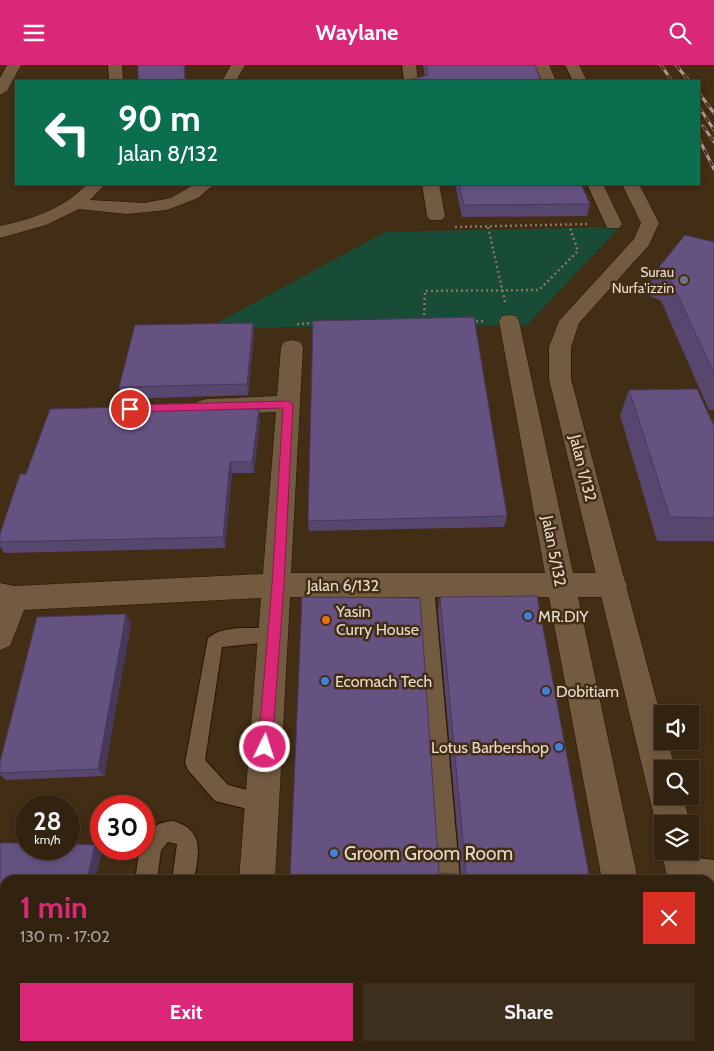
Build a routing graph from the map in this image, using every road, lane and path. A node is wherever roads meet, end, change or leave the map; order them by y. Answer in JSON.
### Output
{"nodes":[{"id":1,"x":14,"y":65,"type":"edge"},
{"id":2,"x":115,"y":65,"type":"edge"},
{"id":3,"x":238,"y":65,"type":"edge"},
{"id":4,"x":409,"y":65,"type":"edge"},
{"id":5,"x":542,"y":65,"type":"edge"},
{"id":6,"x":572,"y":65,"type":"edge"},
{"id":7,"x":116,"y":80,"type":"edge"},
{"id":8,"x":230,"y":80,"type":"edge"},
{"id":9,"x":412,"y":80,"type":"edge"},
{"id":10,"x":549,"y":80,"type":"edge"},
{"id":11,"x":580,"y":80,"type":"edge"},
{"id":12,"x":0,"y":91,"type":"edge"},
{"id":13,"x":95,"y":185,"type":"edge"},
{"id":14,"x":204,"y":185,"type":"edge"},
{"id":15,"x":430,"y":185,"type":"edge"},
{"id":16,"x":595,"y":185,"type":"edge"},
{"id":17,"x":631,"y":185,"type":"edge"},
{"id":18,"x":77,"y":203,"type":"junction"},
{"id":19,"x":436,"y":216,"type":"joint"},
{"id":20,"x":611,"y":218,"type":"joint"},
{"id":21,"x":569,"y":225,"type":"junction"},
{"id":22,"x":488,"y":227,"type":"junction"},
{"id":23,"x":0,"y":232,"type":"edge"},
{"id":24,"x":502,"y":289,"type":"junction"},
{"id":25,"x":433,"y":321,"type":"edge"},
{"id":26,"x":462,"y":321,"type":"edge"},
{"id":27,"x":509,"y":321,"type":"junction"},
{"id":28,"x":325,"y":323,"type":"edge"},
{"id":29,"x":292,"y":347,"type":"joint"},
{"id":30,"x":288,"y":404,"type":"junction"},
{"id":31,"x":189,"y":407,"type":"edge"},
{"id":32,"x":278,"y":585,"type":"junction"},
{"id":33,"x":426,"y":585,"type":"junction"},
{"id":34,"x":561,"y":585,"type":"junction"},
{"id":35,"x":613,"y":585,"type":"junction"},
{"id":36,"x":7,"y":596,"type":"edge"},
{"id":37,"x":274,"y":636,"type":"junction"},
{"id":38,"x":0,"y":637,"type":"edge"},
{"id":39,"x":657,"y":760,"type":"edge"},
{"id":40,"x":260,"y":802,"type":"junction"},
{"id":41,"x":147,"y":875,"type":"edge"},
{"id":42,"x":185,"y":875,"type":"edge"},
{"id":43,"x":257,"y":875,"type":"edge"},
{"id":44,"x":449,"y":875,"type":"edge"},
{"id":45,"x":619,"y":875,"type":"edge"}],
"edges":[{"from":1,"to":12,"type":"street"},
{"from":2,"to":7,"type":"street"},
{"from":3,"to":8,"type":"street"},
{"from":4,"to":9,"type":"street"},
{"from":5,"to":10,"type":"street"},
{"from":6,"to":11,"type":"street"},
{"from":13,"to":18,"type":"street"},
{"from":14,"to":18,"type":"street"},
{"from":15,"to":19,"type":"street"},
{"from":16,"to":20,"type":"street"},
{"from":17,"to":35,"type":"street","name":"Jalan 1/132"},
{"from":18,"to":23,"type":"street"},
{"from":19,"to":22,"type":"path"},
{"from":20,"to":21,"type":"path"},
{"from":21,"to":22,"type":"path"},
{"from":21,"to":24,"type":"path"},
{"from":22,"to":24,"type":"path"},
{"from":24,"to":25,"type":"path"},
{"from":24,"to":27,"type":"path"},
{"from":26,"to":27,"type":"path"},
{"from":27,"to":34,"type":"street","name":"Jalan 5/132"},
{"from":28,"to":29,"type":"path"},
{"from":29,"to":30,"type":"street"},
{"from":30,"to":31,"type":"street"},
{"from":30,"to":32,"type":"street"},
{"from":32,"to":33,"type":"street","name":"Jalan 6/132"},
{"from":32,"to":36,"type":"street","name":"Jalan 6/132"},
{"from":32,"to":37,"type":"street"},
{"from":33,"to":34,"type":"street","name":"Jalan 6/132"},
{"from":33,"to":44,"type":"lane"},
{"from":34,"to":35,"type":"street","name":"Jalan 6/132"},
{"from":34,"to":45,"type":"street","name":"Jalan 5/132"},
{"from":35,"to":39,"type":"street","name":"Jalan 1/132"},
{"from":36,"to":38,"type":"street"},
{"from":37,"to":40,"type":"street"},
{"from":37,"to":40,"type":"lane"},
{"from":40,"to":43,"type":"street"},
{"from":41,"to":42,"type":"lane"}]}
